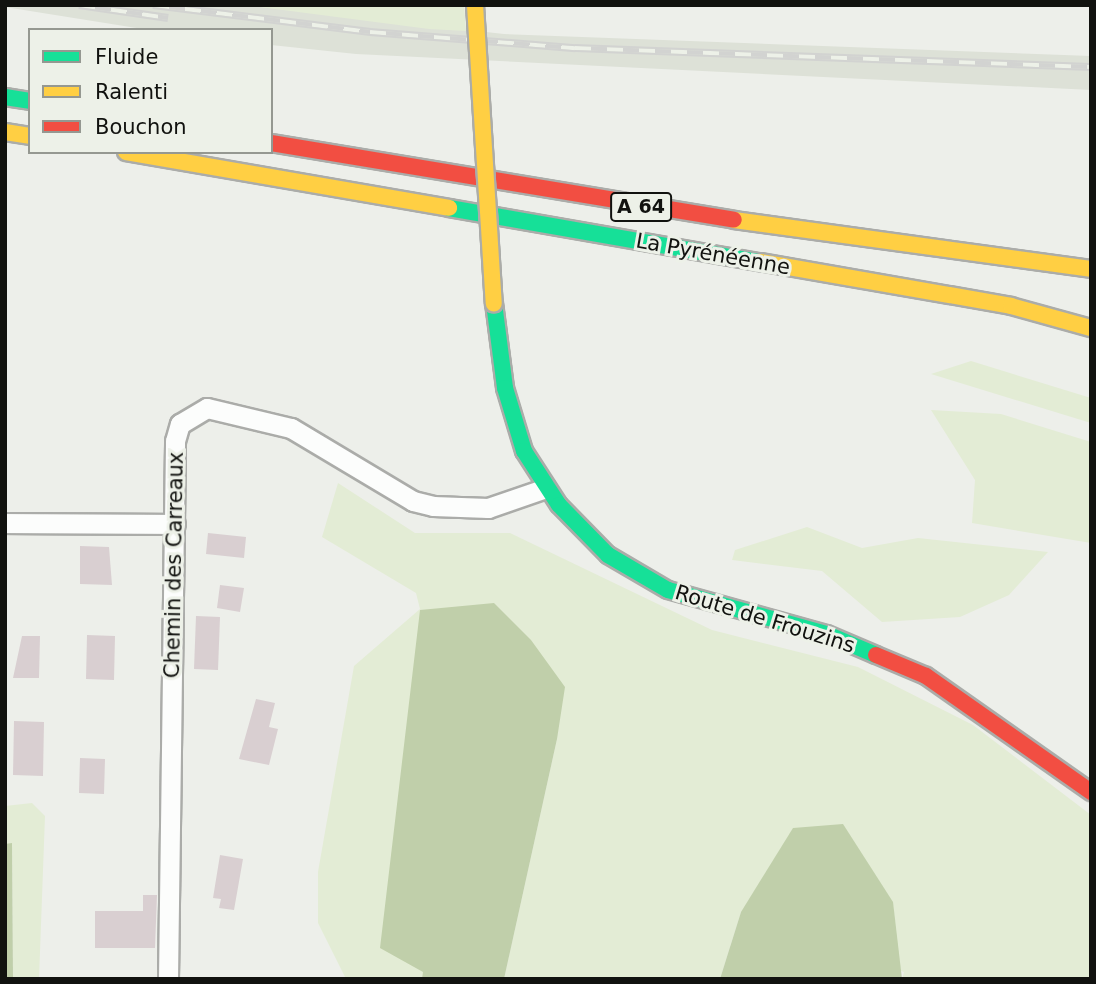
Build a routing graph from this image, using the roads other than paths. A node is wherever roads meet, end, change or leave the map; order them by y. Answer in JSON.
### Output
{"nodes":[{"id":1,"x":475,"y":5,"type":"edge"},
{"id":2,"x":5,"y":97,"type":"edge"},
{"id":3,"x":28,"y":101,"type":"edge"},
{"id":4,"x":5,"y":132,"type":"edge"},
{"id":5,"x":28,"y":136,"type":"edge"},
{"id":6,"x":273,"y":143,"type":"edge"},
{"id":7,"x":137,"y":154,"type":"edge"},
{"id":8,"x":1091,"y":269,"type":"edge"},
{"id":9,"x":1091,"y":328,"type":"edge"},
{"id":10,"x":546,"y":488,"type":"junction"},
{"id":11,"x":5,"y":523,"type":"edge"},
{"id":12,"x":175,"y":524,"type":"junction"},
{"id":13,"x":1091,"y":792,"type":"edge"},
{"id":14,"x":168,"y":979,"type":"edge"}],
"edges":[{"from":1,"to":10,"type":"main road","name":"Route de Frouzins","bridge":true},
{"from":2,"to":3,"type":"main road"},
{"from":4,"to":5,"type":"main road"},
{"from":6,"to":8,"type":"main road","name":"La Pyrénéenne","number":"A 64"},
{"from":7,"to":9,"type":"main road","name":"La Pyrénéenne","number":"A 64"},
{"from":10,"to":12,"type":"street","name":"Chemin des Carreaux"},
{"from":10,"to":13,"type":"main road","name":"Route de Frouzins"},
{"from":11,"to":12,"type":"street"},
{"from":12,"to":14,"type":"street","name":"Chemin des Carreaux"}]}
